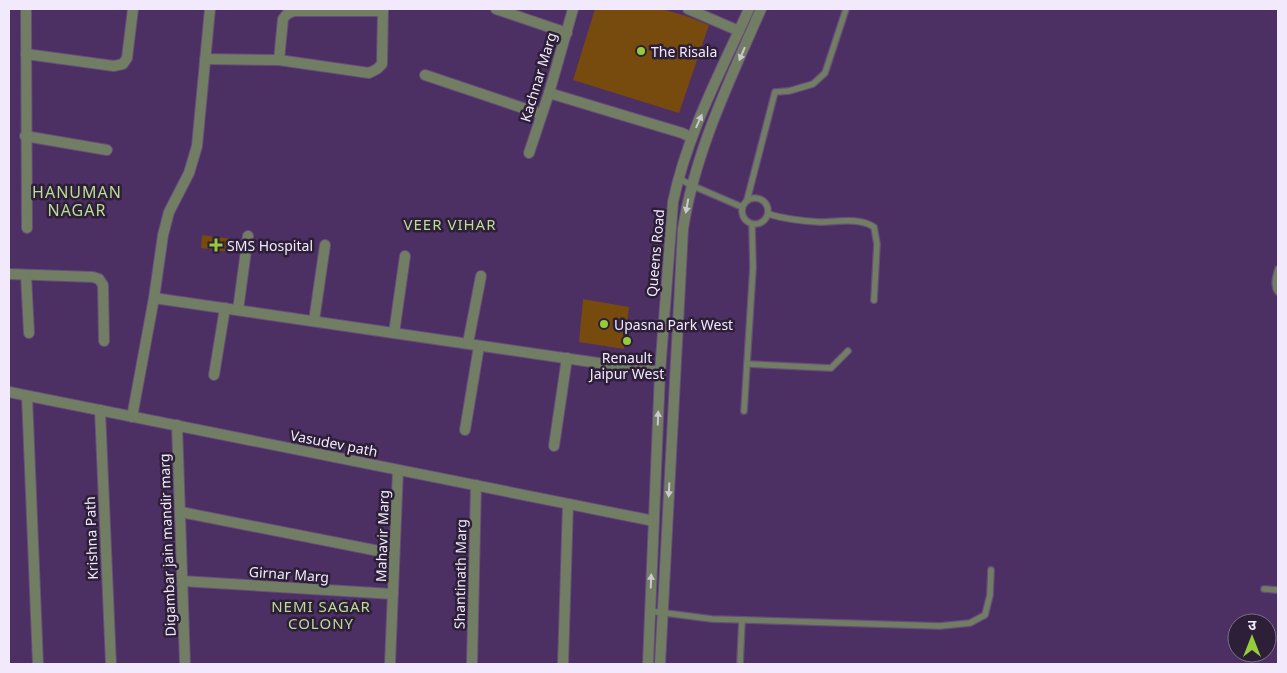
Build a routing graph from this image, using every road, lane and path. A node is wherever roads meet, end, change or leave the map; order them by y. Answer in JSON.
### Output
{"nodes":[{"id":1,"x":26,"y":9,"type":"edge"},
{"id":2,"x":133,"y":9,"type":"edge"},
{"id":3,"x":210,"y":9,"type":"edge"},
{"id":4,"x":496,"y":9,"type":"edge"},
{"id":5,"x":574,"y":9,"type":"edge"},
{"id":6,"x":688,"y":9,"type":"edge"},
{"id":7,"x":749,"y":9,"type":"edge"},
{"id":8,"x":761,"y":9,"type":"edge"},
{"id":9,"x":846,"y":9,"type":"edge"},
{"id":10,"x":383,"y":10,"type":"edge"},
{"id":11,"x":739,"y":31,"type":"junction"},
{"id":12,"x":567,"y":33,"type":"junction"},
{"id":13,"x":26,"y":54,"type":"junction"},
{"id":14,"x":205,"y":59,"type":"junction"},
{"id":15,"x":279,"y":60,"type":"junction"},
{"id":16,"x":425,"y":75,"type":"dead end"},
{"id":17,"x":549,"y":93,"type":"junction"},
{"id":18,"x":541,"y":114,"type":"junction"},
{"id":19,"x":25,"y":136,"type":"junction"},
{"id":20,"x":691,"y":137,"type":"junction"},
{"id":21,"x":107,"y":150,"type":"dead end"},
{"id":22,"x":529,"y":153,"type":"dead end"},
{"id":23,"x":678,"y":178,"type":"junction"},
{"id":24,"x":691,"y":186,"type":"junction"},
{"id":25,"x":747,"y":200,"type":"junction"},
{"id":26,"x":742,"y":207,"type":"junction"},
{"id":27,"x":768,"y":214,"type":"junction"},
{"id":28,"x":752,"y":224,"type":"junction"},
{"id":29,"x":27,"y":228,"type":"dead end"},
{"id":30,"x":248,"y":236,"type":"dead end"},
{"id":31,"x":325,"y":245,"type":"dead end"},
{"id":32,"x":405,"y":256,"type":"dead end"},
{"id":33,"x":1278,"y":269,"type":"edge"},
{"id":34,"x":9,"y":274,"type":"edge"},
{"id":35,"x":26,"y":275,"type":"junction"},
{"id":36,"x":481,"y":276,"type":"dead end"},
{"id":37,"x":1278,"y":292,"type":"edge"},
{"id":38,"x":154,"y":298,"type":"junction"},
{"id":39,"x":874,"y":300,"type":"dead end"},
{"id":40,"x":225,"y":308,"type":"junction"},
{"id":41,"x":238,"y":310,"type":"junction"},
{"id":42,"x":314,"y":321,"type":"junction"},
{"id":43,"x":28,"y":333,"type":"dead end"},
{"id":44,"x":394,"y":333,"type":"junction"},
{"id":45,"x":104,"y":341,"type":"dead end"},
{"id":46,"x":468,"y":344,"type":"junction"},
{"id":47,"x":479,"y":346,"type":"junction"},
{"id":48,"x":848,"y":351,"type":"dead end"},
{"id":49,"x":567,"y":358,"type":"junction"},
{"id":50,"x":747,"y":364,"type":"junction"},
{"id":51,"x":660,"y":372,"type":"junction"},
{"id":52,"x":214,"y":375,"type":"dead end"},
{"id":53,"x":9,"y":392,"type":"edge"},
{"id":54,"x":26,"y":396,"type":"junction"},
{"id":55,"x":100,"y":410,"type":"junction"},
{"id":56,"x":744,"y":411,"type":"dead end"},
{"id":57,"x":132,"y":417,"type":"junction"},
{"id":58,"x":177,"y":425,"type":"junction"},
{"id":59,"x":464,"y":430,"type":"dead end"},
{"id":60,"x":554,"y":446,"type":"dead end"},
{"id":61,"x":398,"y":470,"type":"junction"},
{"id":62,"x":476,"y":485,"type":"junction"},
{"id":63,"x":568,"y":504,"type":"junction"},
{"id":64,"x":181,"y":512,"type":"junction"},
{"id":65,"x":654,"y":521,"type":"junction"},
{"id":66,"x":394,"y":554,"type":"junction"},
{"id":67,"x":991,"y":570,"type":"dead end"},
{"id":68,"x":182,"y":581,"type":"junction"},
{"id":69,"x":1264,"y":589,"type":"dead end"},
{"id":70,"x":1278,"y":590,"type":"edge"},
{"id":71,"x":393,"y":594,"type":"junction"},
{"id":72,"x":650,"y":611,"type":"junction"},
{"id":73,"x":662,"y":613,"type":"junction"},
{"id":74,"x":742,"y":620,"type":"junction"},
{"id":75,"x":38,"y":664,"type":"edge"},
{"id":76,"x":111,"y":664,"type":"edge"},
{"id":77,"x":185,"y":664,"type":"edge"},
{"id":78,"x":390,"y":664,"type":"edge"},
{"id":79,"x":472,"y":664,"type":"edge"},
{"id":80,"x":563,"y":664,"type":"edge"},
{"id":81,"x":648,"y":664,"type":"edge"},
{"id":82,"x":660,"y":664,"type":"edge"},
{"id":83,"x":740,"y":664,"type":"edge"}],
"edges":[{"from":1,"to":13,"type":"street"},
{"from":2,"to":13,"type":"street"},
{"from":3,"to":14,"type":"street"},
{"from":4,"to":12,"type":"street"},
{"from":5,"to":12,"type":"street","name":"Kachnar Marg"},
{"from":6,"to":11,"type":"street"},
{"from":7,"to":11,"type":"street","name":"Queens Road"},
{"from":8,"to":24,"type":"street","name":"Queens Road","one_way":true},
{"from":9,"to":25,"type":"lane"},
{"from":10,"to":15,"type":"street"},
{"from":10,"to":15,"type":"street"},
{"from":20,"to":11,"type":"street","name":"Queens Road","one_way":true},
{"from":12,"to":17,"type":"street","name":"Kachnar Marg"},
{"from":13,"to":19,"type":"street"},
{"from":14,"to":15,"type":"street"},
{"from":14,"to":38,"type":"street"},
{"from":16,"to":18,"type":"street"},
{"from":17,"to":18,"type":"street","name":"Kachnar Marg"},
{"from":17,"to":20,"type":"street"},
{"from":18,"to":22,"type":"street","name":"Kachnar Marg"},
{"from":19,"to":21,"type":"street"},
{"from":19,"to":29,"type":"street"},
{"from":20,"to":23,"type":"street","name":"Queens Road"},
{"from":23,"to":24,"type":"lane"},
{"from":23,"to":51,"type":"street","name":"Queens Road"},
{"from":24,"to":26,"type":"lane"},
{"from":24,"to":73,"type":"street","name":"Queens Road","one_way":true},
{"from":25,"to":26,"type":"lane"},
{"from":25,"to":27,"type":"lane"},
{"from":26,"to":28,"type":"lane"},
{"from":27,"to":28,"type":"lane"},
{"from":27,"to":39,"type":"lane"},
{"from":28,"to":50,"type":"lane"},
{"from":30,"to":41,"type":"street"},
{"from":31,"to":42,"type":"street"},
{"from":32,"to":44,"type":"street"},
{"from":33,"to":37,"type":"lane"},
{"from":34,"to":35,"type":"street"},
{"from":35,"to":43,"type":"street"},
{"from":35,"to":45,"type":"street"},
{"from":36,"to":46,"type":"street"},
{"from":38,"to":40,"type":"street"},
{"from":38,"to":57,"type":"street"},
{"from":40,"to":41,"type":"street"},
{"from":40,"to":52,"type":"street"},
{"from":41,"to":42,"type":"street"},
{"from":42,"to":44,"type":"street"},
{"from":44,"to":46,"type":"street"},
{"from":46,"to":47,"type":"street"},
{"from":47,"to":49,"type":"street"},
{"from":47,"to":59,"type":"street"},
{"from":48,"to":50,"type":"lane"},
{"from":49,"to":51,"type":"street"},
{"from":49,"to":60,"type":"street"},
{"from":50,"to":56,"type":"lane"},
{"from":65,"to":51,"type":"street","name":"Queens Road","one_way":true},
{"from":53,"to":54,"type":"street","name":"Vasudev path"},
{"from":54,"to":55,"type":"street","name":"Vasudev path"},
{"from":54,"to":75,"type":"street"},
{"from":55,"to":57,"type":"street","name":"Vasudev path"},
{"from":55,"to":76,"type":"street","name":"Krishna Path"},
{"from":57,"to":58,"type":"street","name":"Vasudev path"},
{"from":58,"to":61,"type":"street","name":"Vasudev path"},
{"from":58,"to":64,"type":"street","name":"Digambar jain mandir marg"},
{"from":61,"to":62,"type":"street","name":"Vasudev path"},
{"from":61,"to":66,"type":"street","name":"Mahavir Marg"},
{"from":62,"to":63,"type":"street","name":"Vasudev path"},
{"from":62,"to":79,"type":"street","name":"Shantinath Marg"},
{"from":63,"to":65,"type":"street","name":"Vasudev path"},
{"from":63,"to":80,"type":"street"},
{"from":64,"to":66,"type":"street"},
{"from":64,"to":68,"type":"street","name":"Digambar jain mandir marg"},
{"from":72,"to":65,"type":"street","name":"Queens Road","one_way":true},
{"from":66,"to":71,"type":"street","name":"Mahavir Marg"},
{"from":67,"to":74,"type":"lane"},
{"from":68,"to":71,"type":"street","name":"Girnar Marg"},
{"from":68,"to":77,"type":"street","name":"Digambar jain mandir marg"},
{"from":69,"to":70,"type":"lane"},
{"from":71,"to":78,"type":"street","name":"Mahavir Marg"},
{"from":72,"to":73,"type":"lane"},
{"from":72,"to":81,"type":"street","name":"Queens Road"},
{"from":73,"to":74,"type":"lane"},
{"from":73,"to":82,"type":"street","name":"Queens Road"},
{"from":74,"to":83,"type":"lane"}]}
